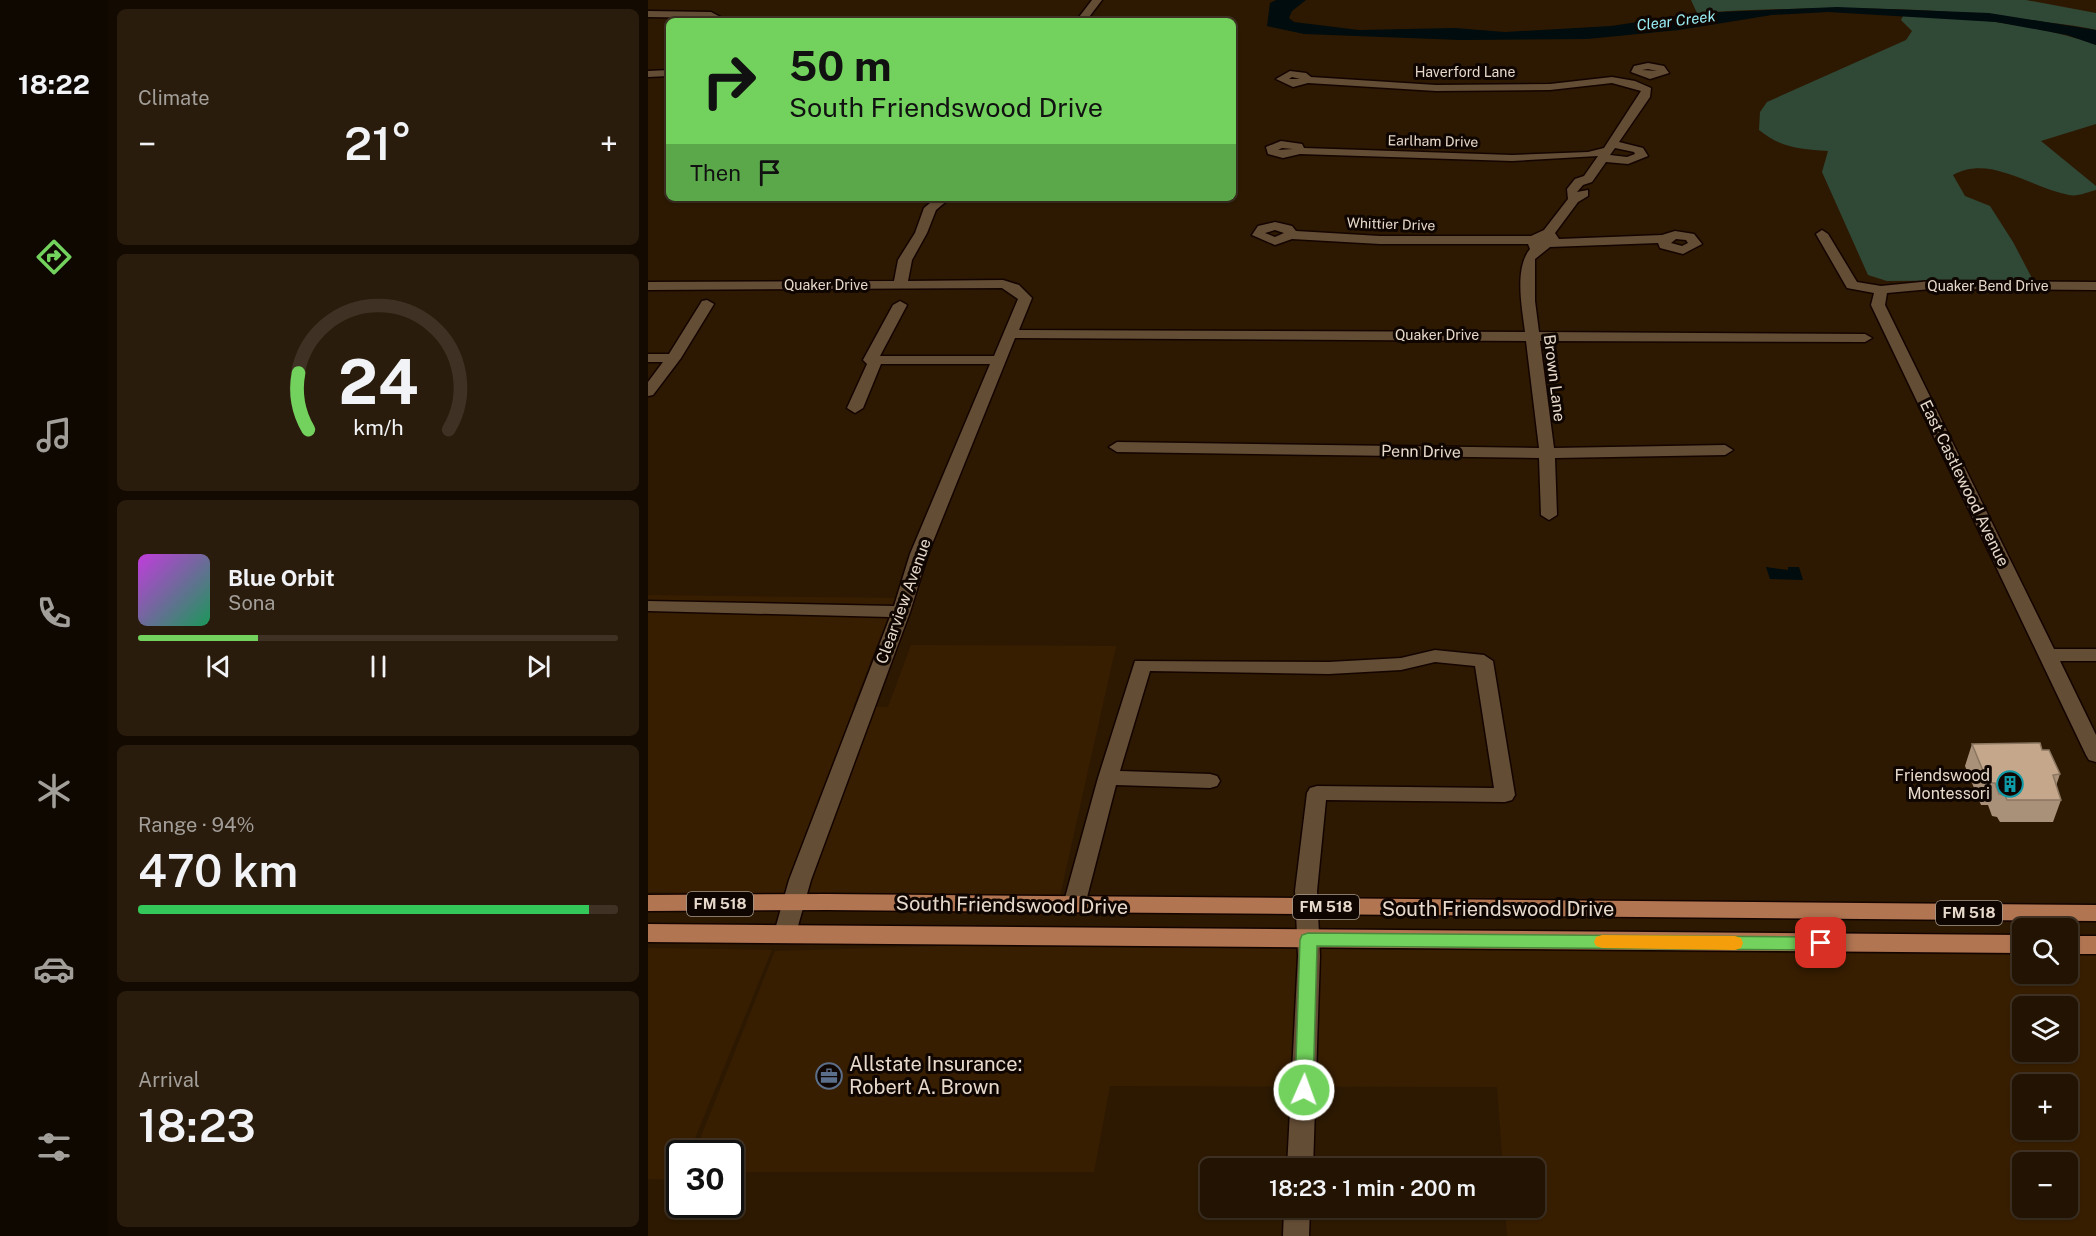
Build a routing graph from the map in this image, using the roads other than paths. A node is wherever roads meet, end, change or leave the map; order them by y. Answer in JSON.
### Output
{"nodes":[{"id":1,"x":1097,"y":0,"type":"edge"},
{"id":2,"x":648,"y":14,"type":"edge"},
{"id":3,"x":718,"y":18,"type":"edge"},
{"id":4,"x":1083,"y":18,"type":"edge"},
{"id":5,"x":666,"y":73,"type":"edge"},
{"id":6,"x":648,"y":74,"type":"edge"},
{"id":7,"x":1308,"y":80,"type":"dead end"},
{"id":8,"x":1300,"y":151,"type":"dead end"},
{"id":9,"x":1605,"y":155,"type":"junction"},
{"id":10,"x":1566,"y":156,"type":"junction"},
{"id":11,"x":939,"y":201,"type":"edge"},
{"id":12,"x":1822,"y":234,"type":"dead end"},
{"id":13,"x":1291,"y":235,"type":"dead end"},
{"id":14,"x":1664,"y":239,"type":"dead end"},
{"id":15,"x":1489,"y":242,"type":"junction"},
{"id":16,"x":1540,"y":245,"type":"junction"},
{"id":17,"x":900,"y":285,"type":"junction"},
{"id":18,"x":1004,"y":285,"type":"joint"},
{"id":19,"x":648,"y":286,"type":"edge"},
{"id":20,"x":2096,"y":286,"type":"edge"},
{"id":21,"x":1881,"y":290,"type":"junction"},
{"id":22,"x":707,"y":304,"type":"dead end"},
{"id":23,"x":900,"y":305,"type":"dead end"},
{"id":24,"x":1010,"y":334,"type":"junction"},
{"id":25,"x":1531,"y":336,"type":"junction"},
{"id":26,"x":1865,"y":338,"type":"dead end"},
{"id":27,"x":648,"y":358,"type":"edge"},
{"id":28,"x":674,"y":358,"type":"junction"},
{"id":29,"x":876,"y":360,"type":"junction"},
{"id":30,"x":999,"y":360,"type":"junction"},
{"id":31,"x":648,"y":392,"type":"edge"},
{"id":32,"x":855,"y":408,"type":"dead end"},
{"id":33,"x":1117,"y":447,"type":"dead end"},
{"id":34,"x":1725,"y":450,"type":"dead end"},
{"id":35,"x":1547,"y":453,"type":"junction"},
{"id":36,"x":1549,"y":515,"type":"dead end"},
{"id":37,"x":648,"y":606,"type":"edge"},
{"id":38,"x":901,"y":612,"type":"junction"},
{"id":39,"x":2047,"y":655,"type":"junction"},
{"id":40,"x":2096,"y":655,"type":"edge"},
{"id":41,"x":2096,"y":755,"type":"edge"},
{"id":42,"x":1108,"y":778,"type":"junction"},
{"id":43,"x":1210,"y":781,"type":"dead end"},
{"id":44,"x":648,"y":903,"type":"edge"},
{"id":45,"x":793,"y":903,"type":"junction"},
{"id":46,"x":1074,"y":905,"type":"junction"},
{"id":47,"x":1307,"y":907,"type":"junction"},
{"id":48,"x":2096,"y":913,"type":"edge"},
{"id":49,"x":648,"y":933,"type":"edge"},
{"id":50,"x":785,"y":933,"type":"junction"},
{"id":51,"x":1308,"y":940,"type":"junction"},
{"id":52,"x":2012,"y":944,"type":"edge"},
{"id":53,"x":2078,"y":945,"type":"edge"},
{"id":54,"x":2096,"y":945,"type":"edge"},
{"id":55,"x":1299,"y":1158,"type":"edge"},
{"id":56,"x":1297,"y":1218,"type":"edge"},
{"id":57,"x":1296,"y":1236,"type":"edge"}],
"edges":[{"from":1,"to":4,"type":"street"},
{"from":2,"to":3,"type":"street"},
{"from":5,"to":6,"type":"street"},
{"from":7,"to":9,"type":"street","name":"Haverford Lane"},
{"from":8,"to":10,"type":"street","name":"Earlham Drive"},
{"from":9,"to":10,"type":"street","name":"Earlham Drive"},
{"from":9,"to":10,"type":"street","name":"Earlham Drive"},
{"from":9,"to":16,"type":"street"},
{"from":11,"to":17,"type":"street"},
{"from":12,"to":21,"type":"street"},
{"from":13,"to":15,"type":"street","name":"Whittier Drive"},
{"from":14,"to":16,"type":"street","name":"Whittier Drive"},
{"from":15,"to":16,"type":"street","name":"Whittier Drive"},
{"from":15,"to":16,"type":"street","name":"Whittier Drive"},
{"from":16,"to":25,"type":"street","name":"Brown Lane"},
{"from":17,"to":18,"type":"street","name":"Quaker Drive"},
{"from":17,"to":19,"type":"street","name":"Quaker Drive"},
{"from":18,"to":24,"type":"street","name":"Clearview Avenue"},
{"from":20,"to":21,"type":"street","name":"Quaker Bend Drive"},
{"from":21,"to":39,"type":"street","name":"East Castlewood Avenue"},
{"from":22,"to":28,"type":"street"},
{"from":23,"to":29,"type":"street"},
{"from":24,"to":25,"type":"street","name":"Quaker Drive"},
{"from":24,"to":30,"type":"street","name":"Clearview Avenue"},
{"from":25,"to":26,"type":"street","name":"Quaker Drive"},
{"from":25,"to":35,"type":"street","name":"Brown Lane"},
{"from":27,"to":28,"type":"street"},
{"from":28,"to":31,"type":"street"},
{"from":29,"to":30,"type":"street"},
{"from":29,"to":32,"type":"street"},
{"from":30,"to":38,"type":"street","name":"Clearview Avenue"},
{"from":33,"to":35,"type":"street","name":"Penn Drive"},
{"from":34,"to":35,"type":"street","name":"Penn Drive"},
{"from":35,"to":36,"type":"street","name":"Brown Lane"},
{"from":37,"to":38,"type":"street"},
{"from":38,"to":45,"type":"street","name":"Clearview Avenue"},
{"from":39,"to":40,"type":"street"},
{"from":39,"to":41,"type":"street","name":"East Castlewood Avenue"},
{"from":42,"to":43,"type":"street"},
{"from":42,"to":46,"type":"street"},
{"from":42,"to":47,"type":"street"},
{"from":44,"to":45,"type":"main road","name":"South Friendswood Drive","number":"FM 518"},
{"from":45,"to":46,"type":"main road","name":"South Friendswood Drive","number":"FM 518"},
{"from":45,"to":50,"type":"street","name":"Clearview Avenue"},
{"from":46,"to":47,"type":"main road","name":"South Friendswood Drive","number":"FM 518"},
{"from":47,"to":48,"type":"main road","name":"South Friendswood Drive","number":"FM 518"},
{"from":47,"to":51,"type":"street"},
{"from":49,"to":50,"type":"main road","name":"South Friendswood Drive","number":"FM 518"},
{"from":50,"to":51,"type":"main road","name":"South Friendswood Drive","number":"FM 518"},
{"from":51,"to":52,"type":"main road","name":"South Friendswood Drive","number":"FM 518"},
{"from":51,"to":55,"type":"street"},
{"from":53,"to":54,"type":"main road"},
{"from":56,"to":57,"type":"street"}]}
